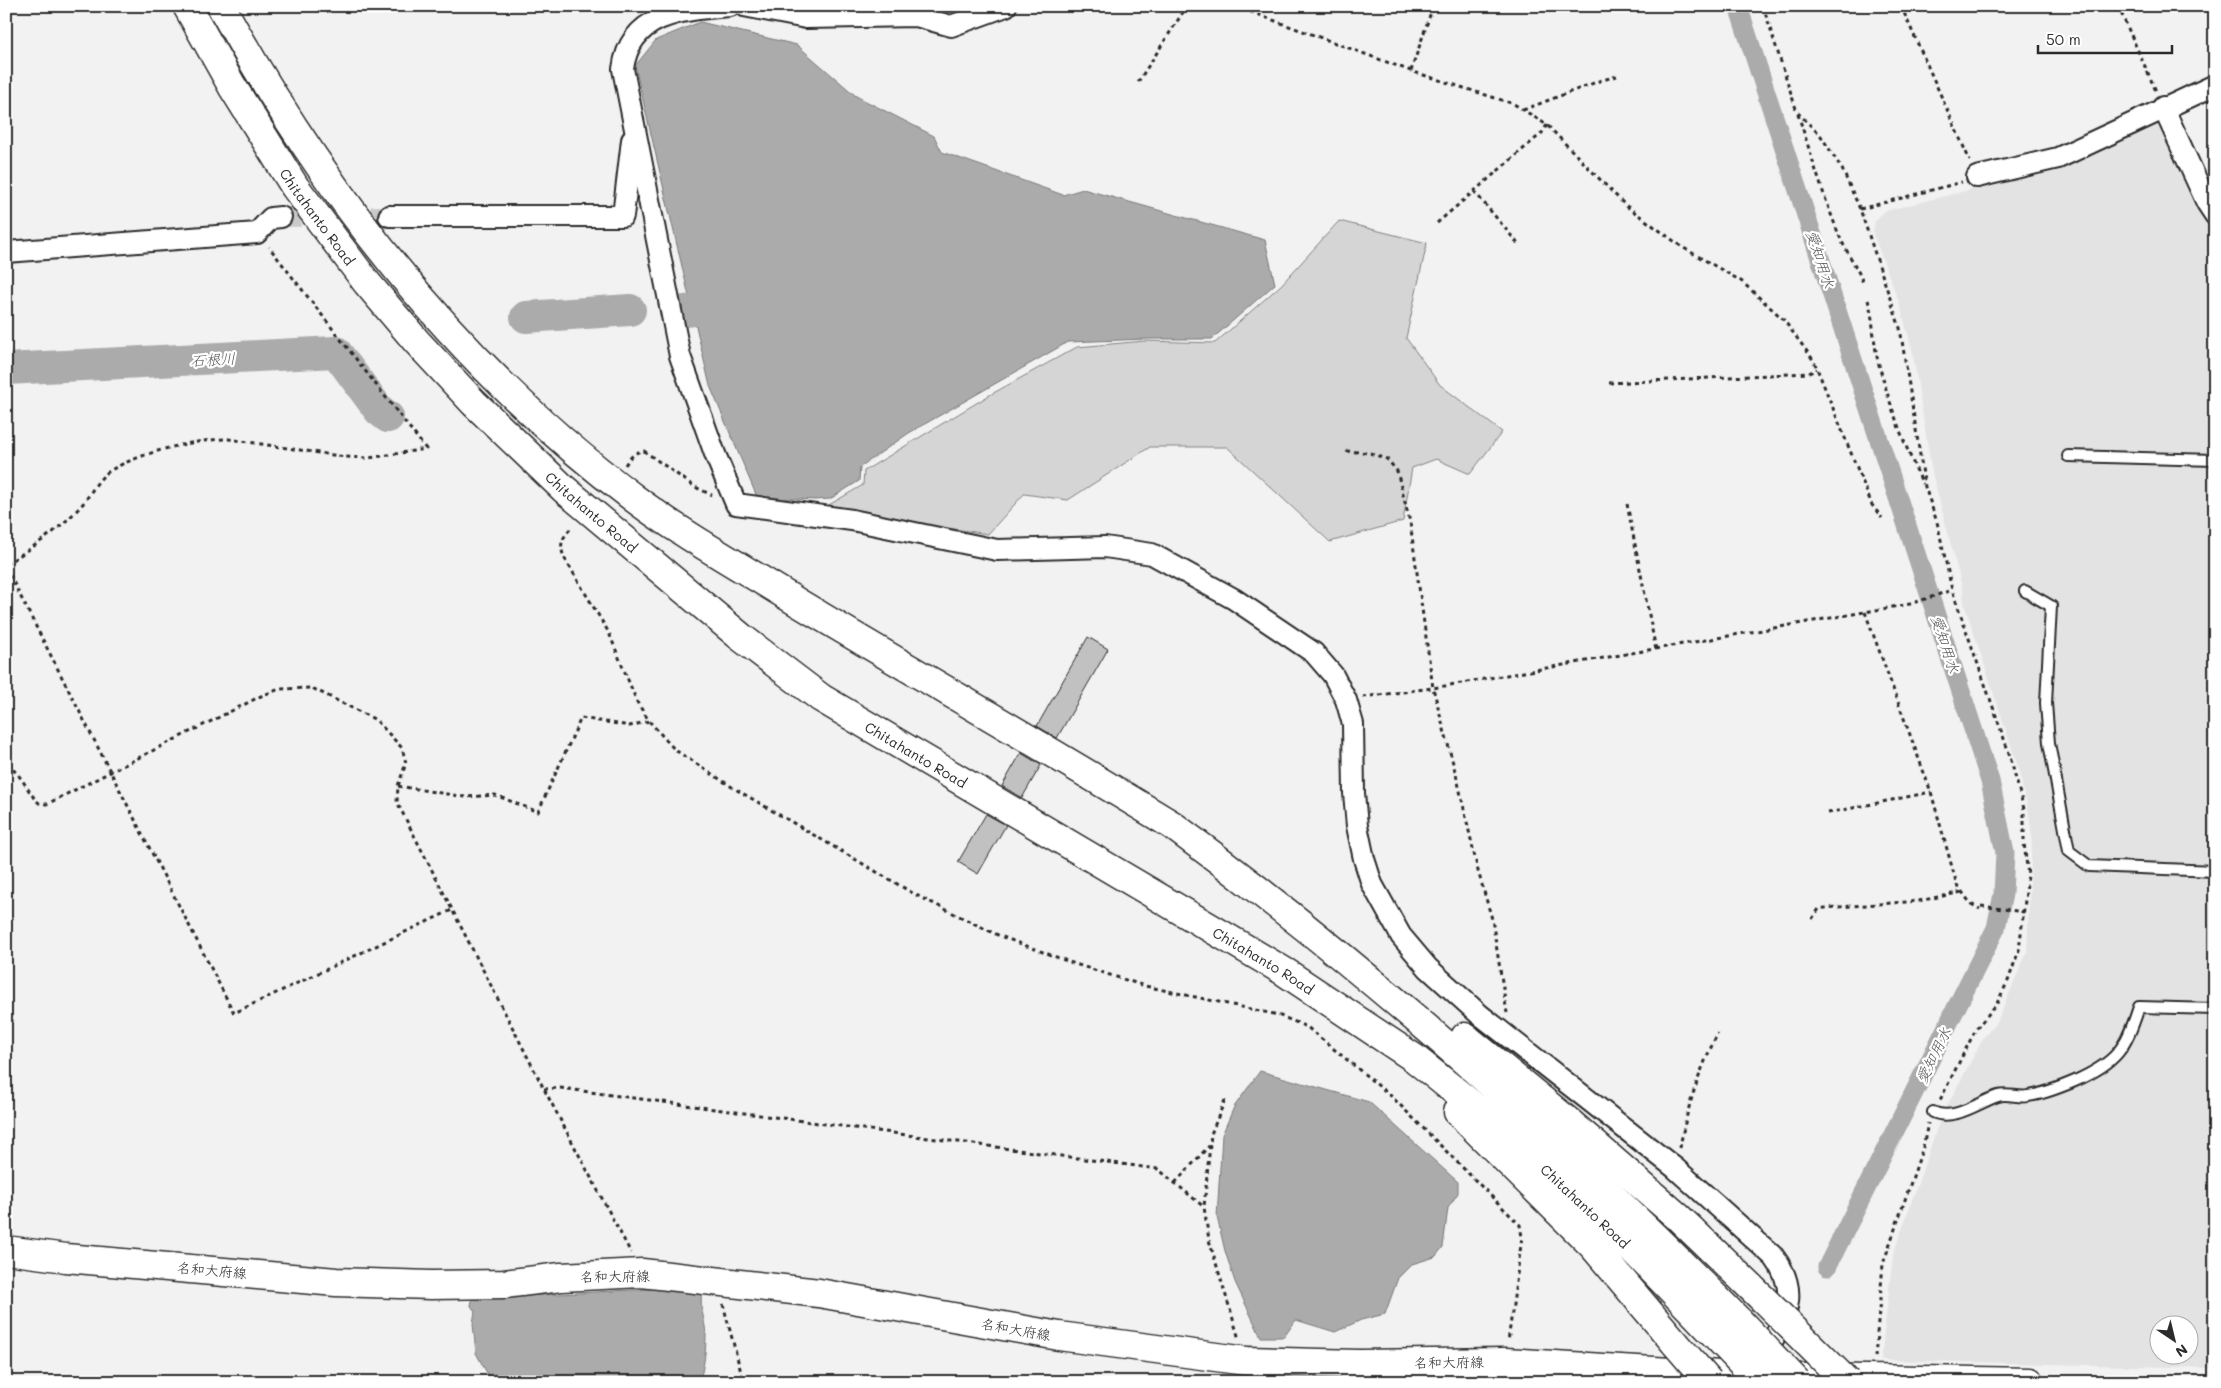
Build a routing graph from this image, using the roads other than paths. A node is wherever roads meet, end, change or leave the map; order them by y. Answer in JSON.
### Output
{"nodes":[{"id":1,"x":188,"y":6,"type":"edge"},
{"id":2,"x":221,"y":6,"type":"edge"},
{"id":3,"x":730,"y":6,"type":"edge"},
{"id":4,"x":744,"y":6,"type":"edge"},
{"id":5,"x":1006,"y":6,"type":"edge"},
{"id":6,"x":2215,"y":85,"type":"edge"},
{"id":7,"x":2164,"y":107,"type":"junction"},
{"id":8,"x":636,"y":132,"type":"junction"},
{"id":9,"x":1977,"y":177,"type":"road end"},
{"id":10,"x":2215,"y":215,"type":"edge"},
{"id":11,"x":389,"y":216,"type":"tunnel mouth"},
{"id":12,"x":281,"y":217,"type":"tunnel mouth"},
{"id":13,"x":6,"y":252,"type":"edge"},
{"id":14,"x":2068,"y":456,"type":"dead end"},
{"id":15,"x":2215,"y":460,"type":"edge"},
{"id":16,"x":2025,"y":591,"type":"dead end"},
{"id":17,"x":2215,"y":871,"type":"edge"},
{"id":18,"x":1367,"y":978,"type":"junction"},
{"id":19,"x":2215,"y":1009,"type":"edge"},
{"id":20,"x":1371,"y":1027,"type":"junction"},
{"id":21,"x":1933,"y":1112,"type":"road end"},
{"id":22,"x":6,"y":1250,"type":"edge"},
{"id":23,"x":1493,"y":1369,"type":"edge"},
{"id":24,"x":1755,"y":1380,"type":"edge"},
{"id":25,"x":1860,"y":1380,"type":"edge"},
{"id":26,"x":1709,"y":1382,"type":"edge"},
{"id":27,"x":1797,"y":1382,"type":"edge"},
{"id":28,"x":2030,"y":1382,"type":"edge"}],
"edges":[{"from":1,"to":20,"type":"main road","name":"Chitahanto Road"},
{"from":2,"to":18,"type":"main road","name":"Chitahanto Road"},
{"from":3,"to":8,"type":"street"},
{"from":4,"to":5,"type":"street"},
{"from":6,"to":7,"type":"street"},
{"from":7,"to":9,"type":"street"},
{"from":7,"to":10,"type":"street"},
{"from":8,"to":11,"type":"street"},
{"from":8,"to":24,"type":"street"},
{"from":12,"to":13,"type":"street"},
{"from":14,"to":15,"type":"lane"},
{"from":16,"to":17,"type":"lane"},
{"from":18,"to":25,"type":"main road","bridge":true},
{"from":18,"to":27,"type":"main road","name":"Chitahanto Road","bridge":true},
{"from":19,"to":21,"type":"lane"},
{"from":20,"to":24,"type":"main road","name":"Chitahanto Road","bridge":true},
{"from":20,"to":26,"type":"main road","bridge":true},
{"from":22,"to":23,"type":"main road","name":"名和大府線"},
{"from":23,"to":24,"type":"main road","name":"名和大府線"},
{"from":24,"to":25,"type":"main road","name":"名和大府線"},
{"from":25,"to":28,"type":"main road","name":"名和大府線"}]}
